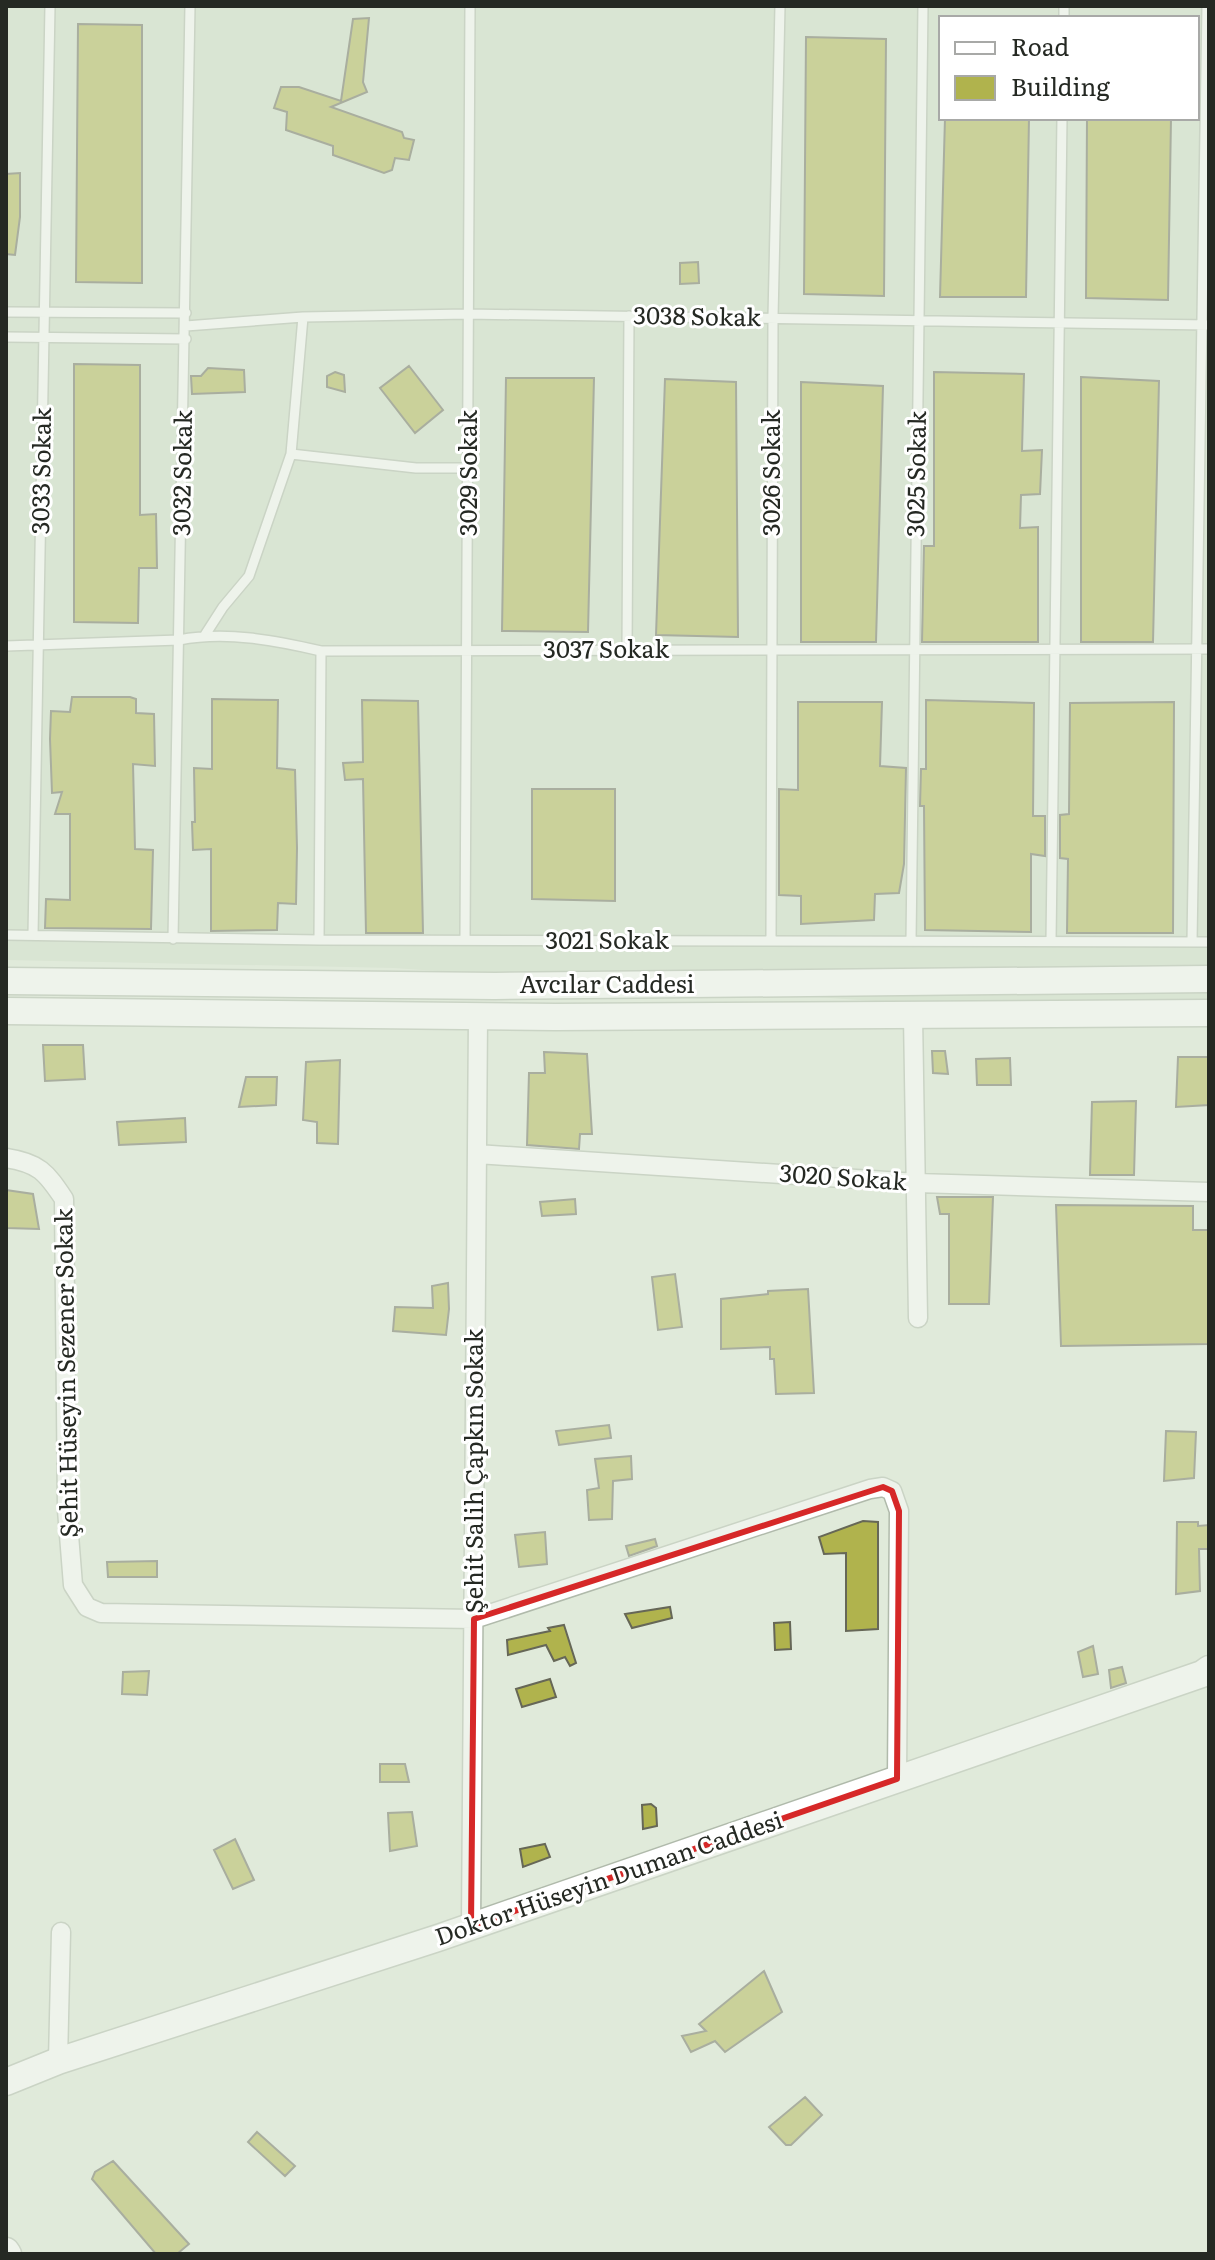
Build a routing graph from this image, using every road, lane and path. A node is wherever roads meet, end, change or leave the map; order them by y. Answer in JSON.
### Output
{"nodes":[{"id":1,"x":50,"y":6,"type":"edge"},
{"id":2,"x":190,"y":6,"type":"edge"},
{"id":3,"x":470,"y":6,"type":"edge"},
{"id":4,"x":780,"y":6,"type":"edge"},
{"id":5,"x":923,"y":6,"type":"edge"},
{"id":6,"x":1207,"y":6,"type":"edge"},
{"id":7,"x":1062,"y":120,"type":"edge"},
{"id":8,"x":6,"y":312,"type":"edge"},
{"id":9,"x":44,"y":312,"type":"junction"},
{"id":10,"x":186,"y":313,"type":"junction"},
{"id":11,"x":467,"y":314,"type":"junction"},
{"id":12,"x":629,"y":316,"type":"junction"},
{"id":13,"x":303,"y":317,"type":"junction"},
{"id":14,"x":773,"y":317,"type":"junction"},
{"id":15,"x":919,"y":320,"type":"junction"},
{"id":16,"x":1060,"y":322,"type":"junction"},
{"id":17,"x":1205,"y":324,"type":"edge"},
{"id":18,"x":186,"y":326,"type":"junction"},
{"id":19,"x":6,"y":337,"type":"edge"},
{"id":20,"x":44,"y":338,"type":"junction"},
{"id":21,"x":186,"y":339,"type":"junction"},
{"id":22,"x":291,"y":454,"type":"junction"},
{"id":23,"x":470,"y":468,"type":"junction"},
{"id":24,"x":205,"y":635,"type":"junction"},
{"id":25,"x":179,"y":640,"type":"junction"},
{"id":26,"x":6,"y":646,"type":"edge"},
{"id":27,"x":39,"y":646,"type":"junction"},
{"id":28,"x":1055,"y":649,"type":"junction"},
{"id":29,"x":1197,"y":649,"type":"junction"},
{"id":30,"x":1209,"y":649,"type":"edge"},
{"id":31,"x":772,"y":650,"type":"junction"},
{"id":32,"x":915,"y":650,"type":"junction"},
{"id":33,"x":321,"y":651,"type":"junction"},
{"id":34,"x":468,"y":651,"type":"junction"},
{"id":35,"x":627,"y":651,"type":"junction"},
{"id":36,"x":6,"y":935,"type":"edge"},
{"id":37,"x":33,"y":935,"type":"junction"},
{"id":38,"x":173,"y":939,"type":"junction"},
{"id":39,"x":319,"y":940,"type":"junction"},
{"id":40,"x":465,"y":940,"type":"junction"},
{"id":41,"x":771,"y":941,"type":"junction"},
{"id":42,"x":911,"y":941,"type":"junction"},
{"id":43,"x":1051,"y":941,"type":"junction"},
{"id":44,"x":1192,"y":942,"type":"junction"},
{"id":45,"x":1209,"y":942,"type":"edge"},
{"id":46,"x":1209,"y":979,"type":"edge"},
{"id":47,"x":6,"y":981,"type":"edge"},
{"id":48,"x":6,"y":1011,"type":"edge"},
{"id":49,"x":1209,"y":1013,"type":"edge"},
{"id":50,"x":478,"y":1016,"type":"junction"},
{"id":51,"x":913,"y":1016,"type":"junction"},
{"id":52,"x":477,"y":1154,"type":"junction"},
{"id":53,"x":6,"y":1158,"type":"edge"},
{"id":54,"x":917,"y":1183,"type":"junction"},
{"id":55,"x":1209,"y":1192,"type":"edge"},
{"id":56,"x":918,"y":1318,"type":"dead end"},
{"id":57,"x":474,"y":1619,"type":"junction"},
{"id":58,"x":1209,"y":1669,"type":"edge"},
{"id":59,"x":897,"y":1779,"type":"junction"},
{"id":60,"x":471,"y":1926,"type":"junction"},
{"id":61,"x":61,"y":1932,"type":"dead end"},
{"id":62,"x":58,"y":2061,"type":"junction"},
{"id":63,"x":6,"y":2082,"type":"edge"}],
"edges":[{"from":1,"to":9,"type":"lane","name":"3033 Sokak"},
{"from":2,"to":10,"type":"lane","name":"3032 Sokak"},
{"from":3,"to":11,"type":"lane","name":"3029 Sokak"},
{"from":4,"to":14,"type":"lane","name":"3026 Sokak"},
{"from":5,"to":15,"type":"lane","name":"3025 Sokak"},
{"from":6,"to":17,"type":"lane"},
{"from":7,"to":16,"type":"lane"},
{"from":8,"to":9,"type":"lane"},
{"from":9,"to":10,"type":"lane"},
{"from":9,"to":20,"type":"lane","name":"3033 Sokak"},
{"from":10,"to":18,"type":"lane","name":"3032 Sokak"},
{"from":11,"to":12,"type":"lane","name":"3038 Sokak"},
{"from":11,"to":13,"type":"lane","name":"3038 Sokak"},
{"from":11,"to":23,"type":"lane","name":"3029 Sokak"},
{"from":12,"to":14,"type":"lane","name":"3038 Sokak"},
{"from":12,"to":35,"type":"lane"},
{"from":13,"to":18,"type":"lane","name":"3038 Sokak"},
{"from":13,"to":22,"type":"lane"},
{"from":14,"to":15,"type":"lane","name":"3038 Sokak"},
{"from":14,"to":31,"type":"lane","name":"3026 Sokak"},
{"from":15,"to":16,"type":"lane","name":"3038 Sokak"},
{"from":15,"to":32,"type":"lane","name":"3025 Sokak"},
{"from":16,"to":17,"type":"lane","name":"3038 Sokak"},
{"from":16,"to":28,"type":"lane"},
{"from":17,"to":29,"type":"lane"},
{"from":18,"to":21,"type":"lane","name":"3032 Sokak"},
{"from":19,"to":20,"type":"lane"},
{"from":20,"to":21,"type":"lane"},
{"from":20,"to":27,"type":"lane","name":"3033 Sokak"},
{"from":21,"to":25,"type":"lane","name":"3032 Sokak"},
{"from":22,"to":23,"type":"lane"},
{"from":22,"to":24,"type":"lane"},
{"from":23,"to":34,"type":"lane","name":"3029 Sokak"},
{"from":24,"to":25,"type":"lane","name":"3037 Sokak"},
{"from":24,"to":33,"type":"lane","name":"3037 Sokak"},
{"from":25,"to":27,"type":"lane","name":"3037 Sokak"},
{"from":25,"to":38,"type":"lane","name":"3032 Sokak"},
{"from":26,"to":27,"type":"lane","name":"3037 Sokak"},
{"from":27,"to":37,"type":"lane","name":"3033 Sokak"},
{"from":28,"to":29,"type":"lane","name":"3037 Sokak"},
{"from":28,"to":32,"type":"lane","name":"3037 Sokak"},
{"from":28,"to":43,"type":"lane"},
{"from":29,"to":30,"type":"lane","name":"3037 Sokak"},
{"from":29,"to":44,"type":"lane"},
{"from":31,"to":32,"type":"lane","name":"3037 Sokak"},
{"from":31,"to":35,"type":"lane","name":"3037 Sokak"},
{"from":31,"to":41,"type":"lane","name":"3026 Sokak"},
{"from":32,"to":42,"type":"lane","name":"3025 Sokak"},
{"from":33,"to":34,"type":"lane","name":"3037 Sokak"},
{"from":33,"to":39,"type":"lane"},
{"from":34,"to":35,"type":"lane","name":"3037 Sokak"},
{"from":34,"to":40,"type":"lane","name":"3029 Sokak"},
{"from":36,"to":37,"type":"lane","name":"3021 Sokak"},
{"from":37,"to":38,"type":"lane","name":"3021 Sokak"},
{"from":38,"to":39,"type":"lane","name":"3021 Sokak"},
{"from":39,"to":40,"type":"lane","name":"3021 Sokak"},
{"from":40,"to":41,"type":"lane","name":"3021 Sokak"},
{"from":41,"to":42,"type":"lane","name":"3021 Sokak"},
{"from":42,"to":43,"type":"lane","name":"3021 Sokak"},
{"from":43,"to":44,"type":"lane","name":"3021 Sokak"},
{"from":44,"to":45,"type":"lane","name":"3021 Sokak"},
{"from":46,"to":47,"type":"main road","name":"Avcılar Caddesi"},
{"from":48,"to":50,"type":"main road","name":"Avcılar Caddesi"},
{"from":49,"to":51,"type":"main road","name":"Avcılar Caddesi"},
{"from":50,"to":51,"type":"main road","name":"Avcılar Caddesi"},
{"from":50,"to":52,"type":"street","name":"Şehit Salih Çapkın Sokak"},
{"from":51,"to":54,"type":"street"},
{"from":52,"to":54,"type":"street","name":"3020 Sokak"},
{"from":52,"to":57,"type":"street","name":"Şehit Salih Çapkın Sokak"},
{"from":53,"to":57,"type":"street","name":"Şehit Hüseyin Sezener Sokak"},
{"from":54,"to":55,"type":"street","name":"3020 Sokak"},
{"from":54,"to":56,"type":"street"},
{"from":57,"to":59,"type":"street"},
{"from":57,"to":60,"type":"street","name":"Şehit Salih Çapkın Sokak"},
{"from":58,"to":59,"type":"main road","name":"Doktor Hüseyin Duman Caddesi"},
{"from":59,"to":60,"type":"main road","name":"Doktor Hüseyin Duman Caddesi"},
{"from":60,"to":62,"type":"main road","name":"Doktor Hüseyin Duman Caddesi"},
{"from":61,"to":62,"type":"street"},
{"from":62,"to":63,"type":"main road","name":"Doktor Hüseyin Duman Caddesi"}]}
